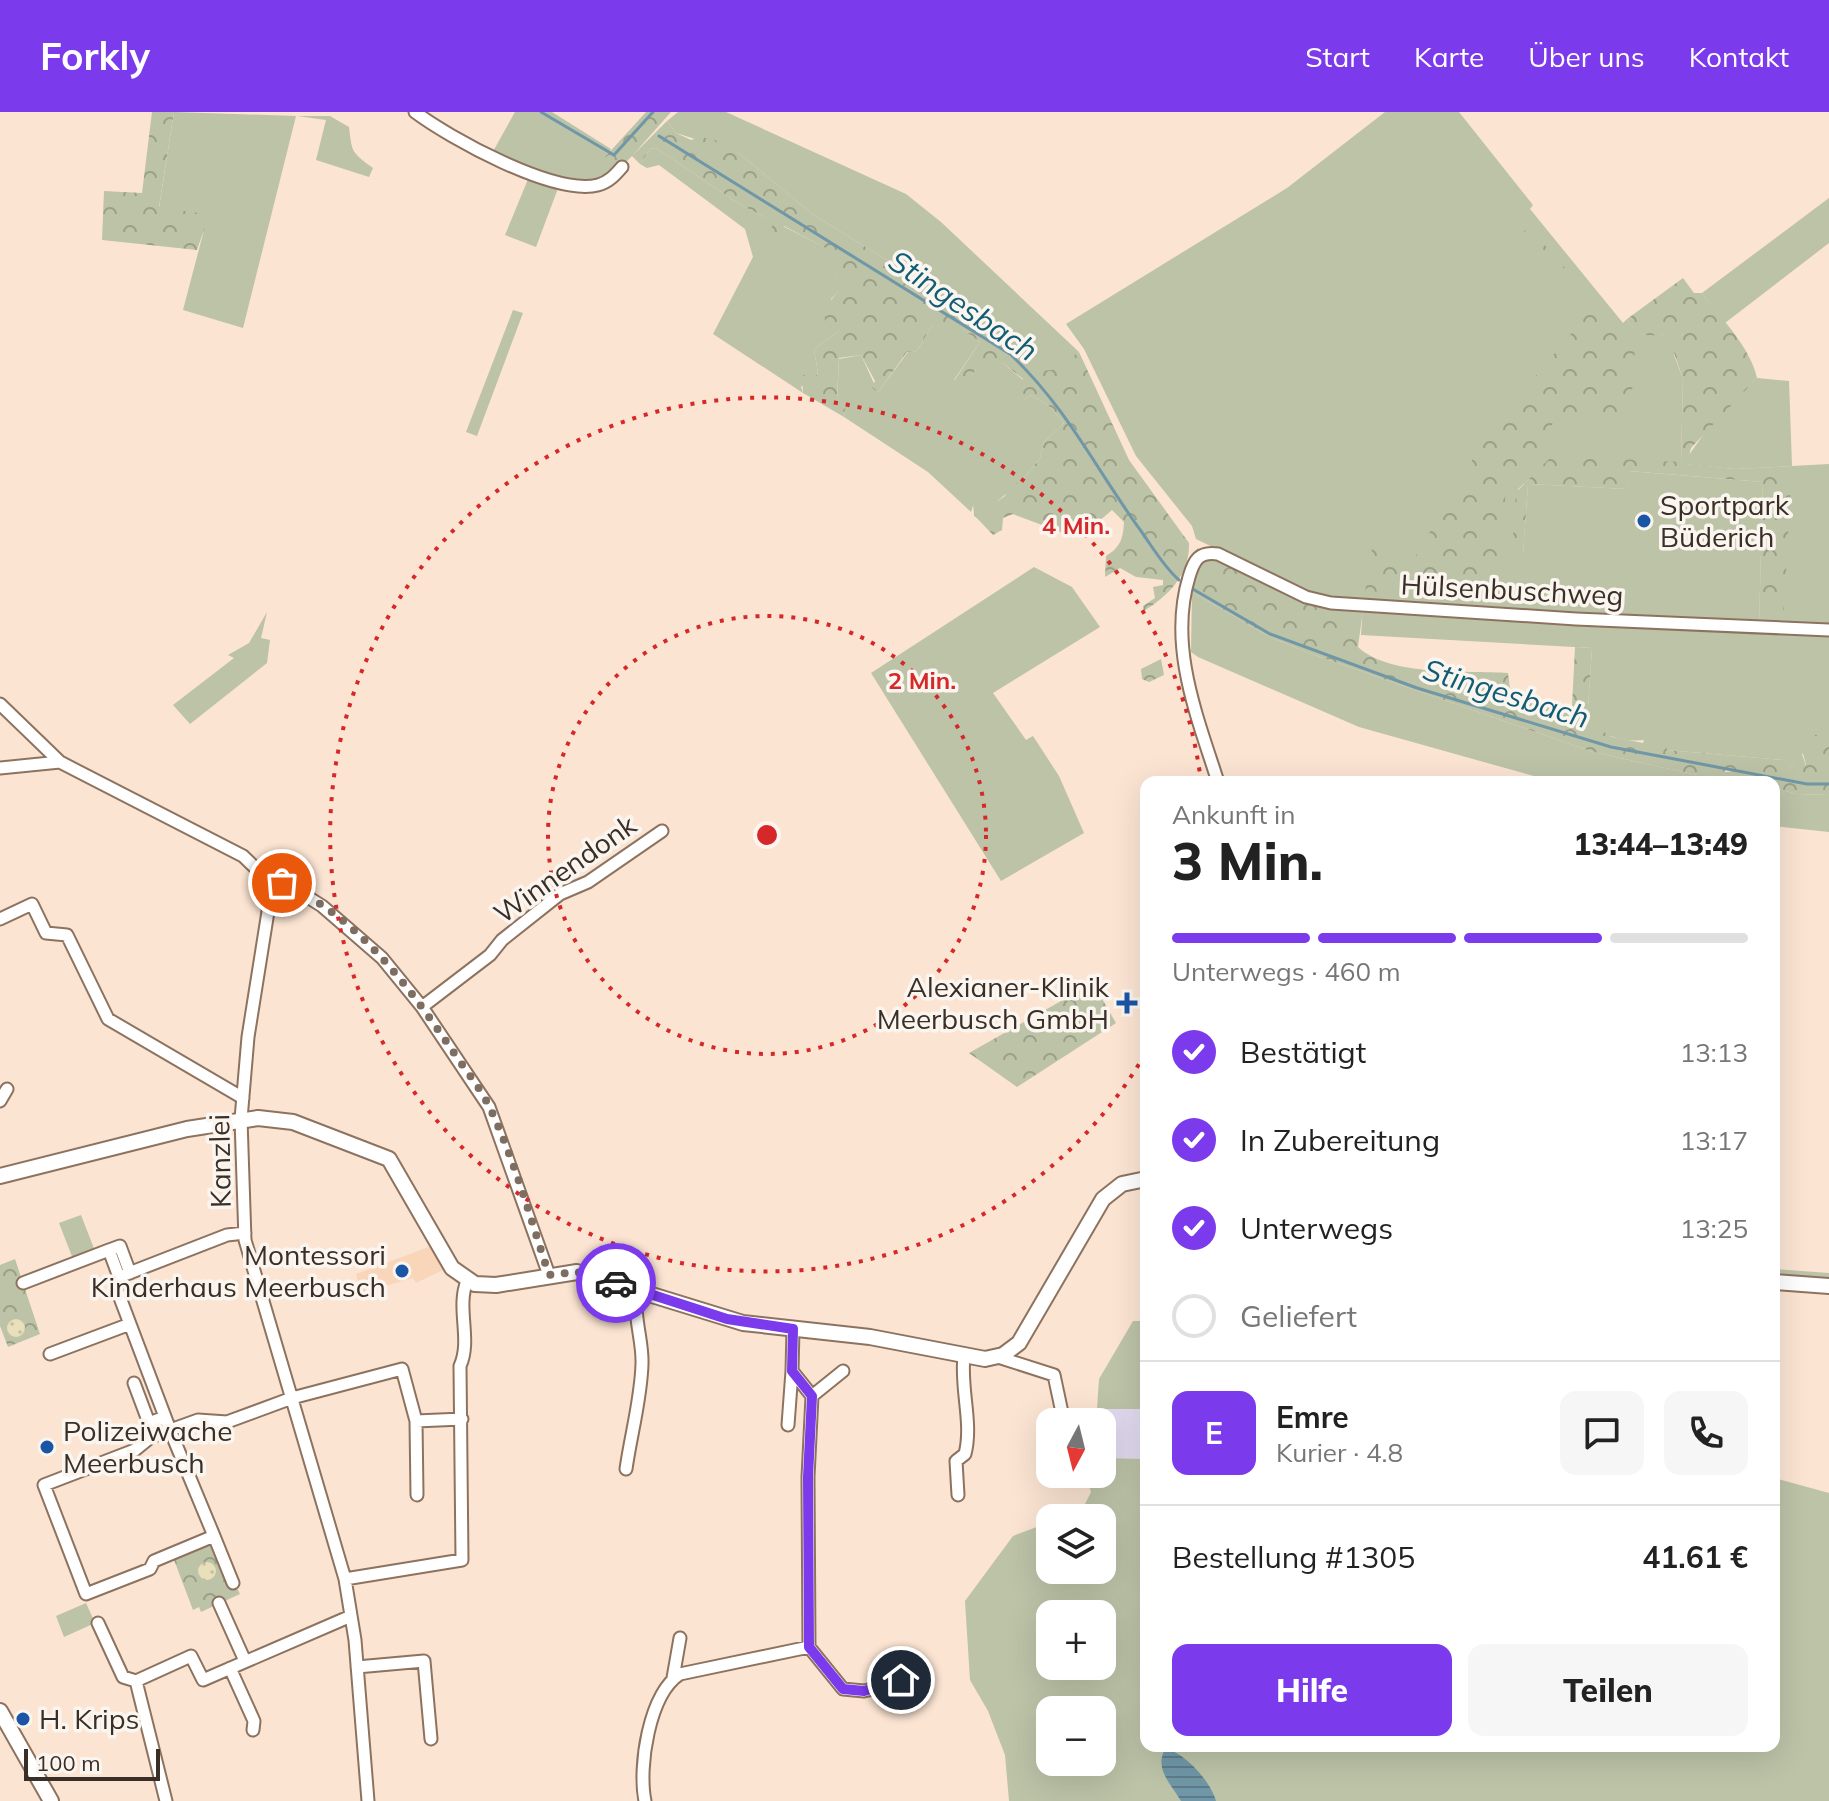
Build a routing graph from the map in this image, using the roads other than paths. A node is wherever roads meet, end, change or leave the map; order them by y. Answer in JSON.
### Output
{"nodes":[{"id":1,"x":415,"y":112,"type":"edge"},
{"id":2,"x":622,"y":167,"type":"dead end"},
{"id":3,"x":1829,"y":630,"type":"edge"},
{"id":4,"x":0,"y":704,"type":"edge"},
{"id":5,"x":60,"y":762,"type":"junction"},
{"id":6,"x":0,"y":768,"type":"edge"},
{"id":7,"x":1216,"y":776,"type":"edge"},
{"id":8,"x":662,"y":831,"type":"dead end"},
{"id":9,"x":269,"y":881,"type":"junction"},
{"id":10,"x":0,"y":919,"type":"edge"},
{"id":11,"x":422,"y":1007,"type":"junction"},
{"id":12,"x":7,"y":1089,"type":"dead end"},
{"id":13,"x":243,"y":1098,"type":"junction"},
{"id":14,"x":0,"y":1101,"type":"edge"},
{"id":15,"x":241,"y":1119,"type":"junction"},
{"id":16,"x":0,"y":1176,"type":"edge"},
{"id":17,"x":1140,"y":1180,"type":"edge"},
{"id":18,"x":245,"y":1233,"type":"junction"},
{"id":19,"x":124,"y":1275,"type":"junction"},
{"id":20,"x":549,"y":1275,"type":"junction"},
{"id":21,"x":467,"y":1281,"type":"junction"},
{"id":22,"x":1780,"y":1282,"type":"edge"},
{"id":23,"x":23,"y":1283,"type":"dead end"},
{"id":24,"x":1829,"y":1286,"type":"edge"},
{"id":25,"x":638,"y":1290,"type":"junction"},
{"id":26,"x":130,"y":1324,"type":"junction"},
{"id":27,"x":793,"y":1329,"type":"junction"},
{"id":28,"x":50,"y":1354,"type":"dead end"},
{"id":29,"x":964,"y":1356,"type":"junction"},
{"id":30,"x":998,"y":1357,"type":"junction"},
{"id":31,"x":792,"y":1371,"type":"junction"},
{"id":32,"x":843,"y":1371,"type":"dead end"},
{"id":33,"x":134,"y":1383,"type":"dead end"},
{"id":34,"x":812,"y":1396,"type":"junction"},
{"id":35,"x":292,"y":1398,"type":"junction"},
{"id":36,"x":1061,"y":1408,"type":"edge"},
{"id":37,"x":165,"y":1417,"type":"junction"},
{"id":38,"x":462,"y":1419,"type":"junction"},
{"id":39,"x":416,"y":1421,"type":"junction"},
{"id":40,"x":788,"y":1425,"type":"dead end"},
{"id":41,"x":170,"y":1430,"type":"junction"},
{"id":42,"x":626,"y":1469,"type":"dead end"},
{"id":43,"x":417,"y":1495,"type":"dead end"},
{"id":44,"x":958,"y":1495,"type":"dead end"},
{"id":45,"x":214,"y":1536,"type":"junction"},
{"id":46,"x":345,"y":1579,"type":"junction"},
{"id":47,"x":233,"y":1583,"type":"dead end"},
{"id":48,"x":219,"y":1603,"type":"dead end"},
{"id":49,"x":351,"y":1616,"type":"junction"},
{"id":50,"x":98,"y":1623,"type":"dead end"},
{"id":51,"x":680,"y":1638,"type":"dead end"},
{"id":52,"x":809,"y":1647,"type":"junction"},
{"id":53,"x":245,"y":1661,"type":"junction"},
{"id":54,"x":357,"y":1667,"type":"junction"},
{"id":55,"x":230,"y":1668,"type":"junction"},
{"id":56,"x":673,"y":1678,"type":"junction"},
{"id":57,"x":136,"y":1681,"type":"junction"},
{"id":58,"x":906,"y":1681,"type":"dead end"},
{"id":59,"x":0,"y":1711,"type":"edge"},
{"id":60,"x":253,"y":1730,"type":"dead end"},
{"id":61,"x":431,"y":1739,"type":"dead end"},
{"id":62,"x":51,"y":1801,"type":"edge"},
{"id":63,"x":166,"y":1801,"type":"edge"},
{"id":64,"x":368,"y":1801,"type":"edge"},
{"id":65,"x":645,"y":1801,"type":"edge"}],
"edges":[{"from":1,"to":2,"type":"street"},
{"from":3,"to":7,"type":"street","name":"Hülsenbuschweg"},
{"from":4,"to":5,"type":"street"},
{"from":5,"to":6,"type":"street"},
{"from":5,"to":9,"type":"street"},
{"from":8,"to":11,"type":"street","name":"Winnendonk"},
{"from":9,"to":11,"type":"street"},
{"from":9,"to":13,"type":"street","name":"Kanzlei"},
{"from":10,"to":13,"type":"street"},
{"from":11,"to":20,"type":"street"},
{"from":12,"to":14,"type":"street"},
{"from":13,"to":15,"type":"street","name":"Kanzlei"},
{"from":15,"to":16,"type":"main road"},
{"from":15,"to":18,"type":"street","name":"Kanzlei"},
{"from":15,"to":21,"type":"main road"},
{"from":17,"to":30,"type":"main road"},
{"from":18,"to":19,"type":"street"},
{"from":18,"to":35,"type":"street","name":"Kanzlei"},
{"from":19,"to":23,"type":"street"},
{"from":19,"to":26,"type":"street"},
{"from":20,"to":21,"type":"main road"},
{"from":20,"to":25,"type":"main road"},
{"from":21,"to":38,"type":"street"},
{"from":22,"to":24,"type":"main road"},
{"from":25,"to":27,"type":"main road"},
{"from":25,"to":42,"type":"street"},
{"from":26,"to":28,"type":"street"},
{"from":26,"to":37,"type":"street"},
{"from":27,"to":29,"type":"main road"},
{"from":27,"to":31,"type":"street"},
{"from":29,"to":30,"type":"main road"},
{"from":29,"to":44,"type":"street"},
{"from":30,"to":36,"type":"street"},
{"from":31,"to":34,"type":"street"},
{"from":31,"to":40,"type":"street"},
{"from":32,"to":34,"type":"street"},
{"from":33,"to":37,"type":"street"},
{"from":34,"to":52,"type":"street"},
{"from":35,"to":39,"type":"street"},
{"from":35,"to":41,"type":"street"},
{"from":35,"to":46,"type":"street","name":"Kanzlei"},
{"from":37,"to":41,"type":"street"},
{"from":38,"to":39,"type":"street"},
{"from":38,"to":46,"type":"street"},
{"from":39,"to":43,"type":"street"},
{"from":41,"to":45,"type":"street"},
{"from":41,"to":45,"type":"street"},
{"from":45,"to":47,"type":"street"},
{"from":46,"to":49,"type":"street","name":"Kanzlei"},
{"from":48,"to":53,"type":"street"},
{"from":49,"to":53,"type":"street"},
{"from":49,"to":54,"type":"street","name":"Kanzlei"},
{"from":50,"to":57,"type":"street"},
{"from":51,"to":56,"type":"street"},
{"from":52,"to":56,"type":"street"},
{"from":52,"to":58,"type":"street"},
{"from":53,"to":55,"type":"street"},
{"from":54,"to":61,"type":"street"},
{"from":54,"to":64,"type":"street","name":"Kanzlei"},
{"from":55,"to":57,"type":"street"},
{"from":55,"to":60,"type":"street"},
{"from":56,"to":65,"type":"street"},
{"from":57,"to":63,"type":"street"},
{"from":59,"to":62,"type":"main road"}]}
